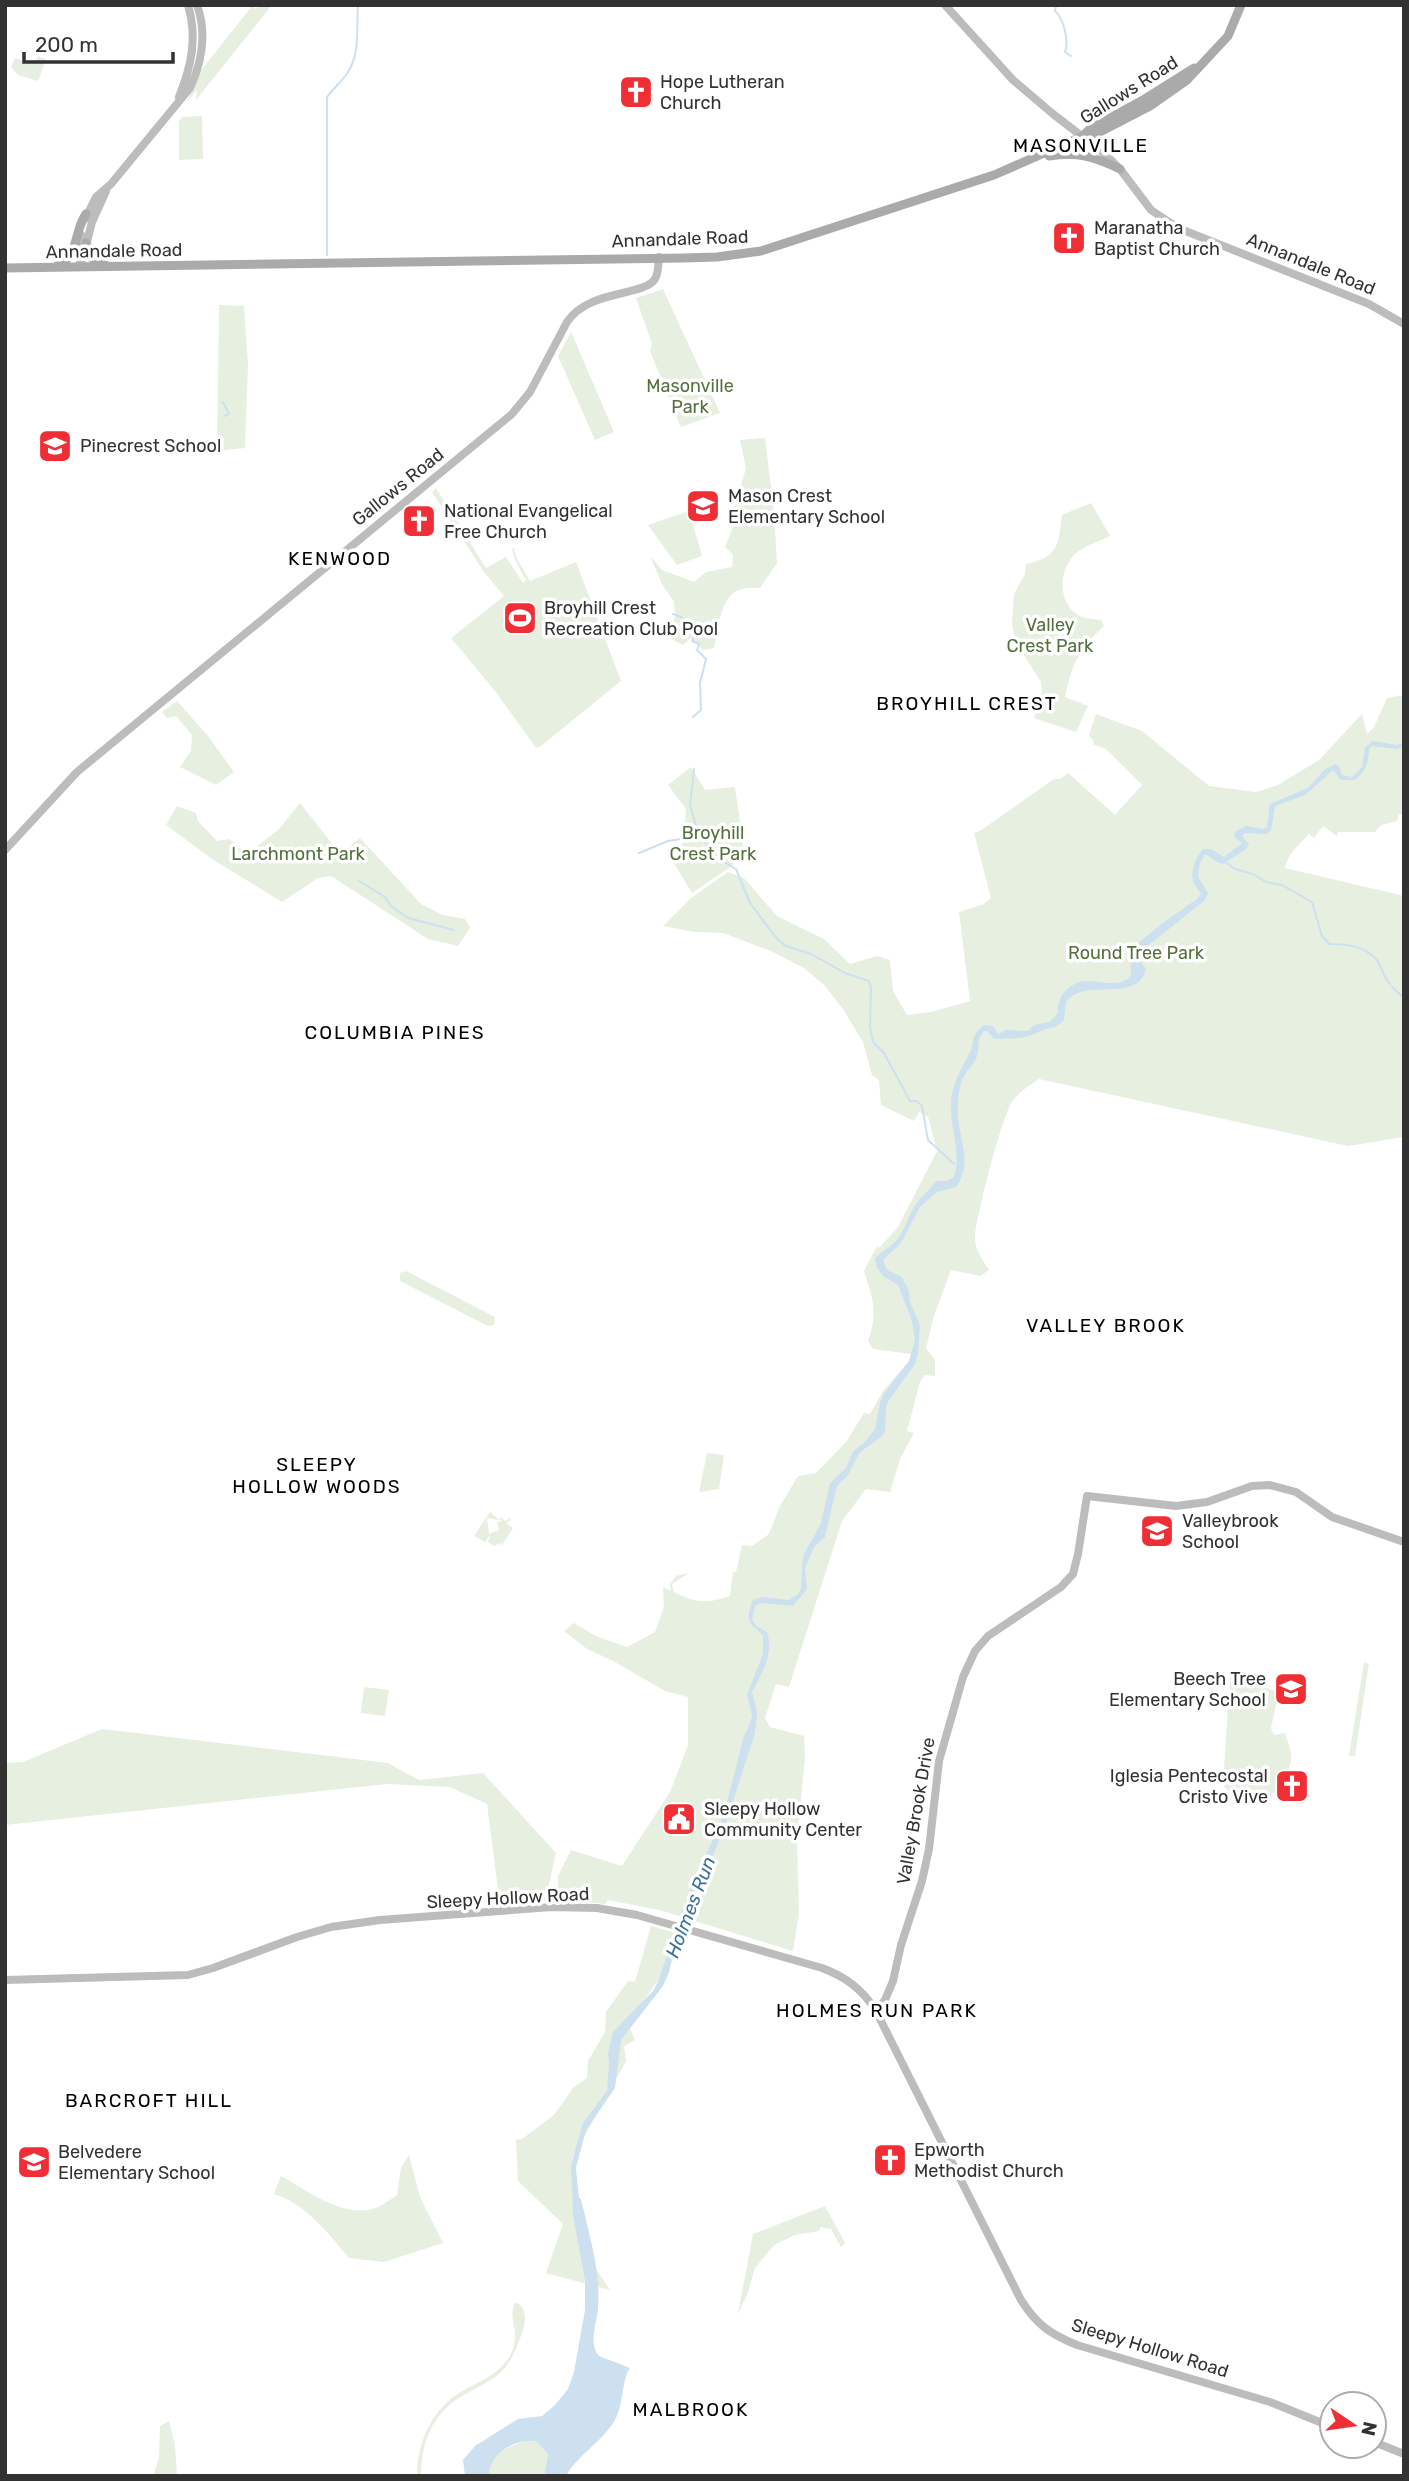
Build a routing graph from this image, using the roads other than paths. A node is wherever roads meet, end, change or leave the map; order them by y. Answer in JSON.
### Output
{"nodes":[{"id":1,"x":188,"y":5,"type":"edge"},
{"id":2,"x":197,"y":5,"type":"edge"},
{"id":3,"x":945,"y":5,"type":"edge"},
{"id":4,"x":1241,"y":5,"type":"edge"},
{"id":5,"x":177,"y":101,"type":"junction"},
{"id":6,"x":1083,"y":136,"type":"junction"},
{"id":7,"x":1040,"y":156,"type":"junction"},
{"id":8,"x":1120,"y":169,"type":"junction"},
{"id":9,"x":108,"y":187,"type":"junction"},
{"id":10,"x":86,"y":214,"type":"junction"},
{"id":11,"x":86,"y":243,"type":"junction"},
{"id":12,"x":659,"y":257,"type":"junction"},
{"id":13,"x":80,"y":267,"type":"junction"},
{"id":14,"x":108,"y":267,"type":"junction"},
{"id":15,"x":5,"y":268,"type":"edge"},
{"id":16,"x":46,"y":268,"type":"junction"},
{"id":17,"x":1404,"y":324,"type":"edge"},
{"id":18,"x":5,"y":850,"type":"edge"},
{"id":19,"x":1404,"y":1542,"type":"edge"},
{"id":20,"x":5,"y":1980,"type":"edge"},
{"id":21,"x":876,"y":2011,"type":"junction"},
{"id":22,"x":1318,"y":2421,"type":"edge"}],
"edges":[{"from":1,"to":5,"type":"main road"},
{"from":2,"to":5,"type":"main road"},
{"from":3,"to":6,"type":"main road"},
{"from":4,"to":6,"type":"main road","name":"Gallows Road"},
{"from":5,"to":9,"type":"main road"},
{"from":6,"to":7,"type":"main road","name":"Annandale Road"},
{"from":6,"to":8,"type":"main road","name":"Annandale Road"},
{"from":7,"to":8,"type":"main road"},
{"from":7,"to":12,"type":"main road","name":"Annandale Road"},
{"from":8,"to":17,"type":"main road","name":"Annandale Road"},
{"from":9,"to":10,"type":"main road"},
{"from":9,"to":11,"type":"main road"},
{"from":10,"to":13,"type":"main road"},
{"from":10,"to":16,"type":"main road"},
{"from":11,"to":13,"type":"main road"},
{"from":11,"to":14,"type":"main road"},
{"from":12,"to":14,"type":"main road","name":"Annandale Road"},
{"from":12,"to":18,"type":"main road","name":"Gallows Road"},
{"from":13,"to":14,"type":"main road","name":"Annandale Road"},
{"from":13,"to":16,"type":"main road","name":"Annandale Road"},
{"from":15,"to":16,"type":"main road","name":"Annandale Road"},
{"from":19,"to":21,"type":"main road","name":"Valley Brook Drive"},
{"from":20,"to":21,"type":"main road","name":"Sleepy Hollow Road"},
{"from":21,"to":22,"type":"main road","name":"Sleepy Hollow Road"}]}
